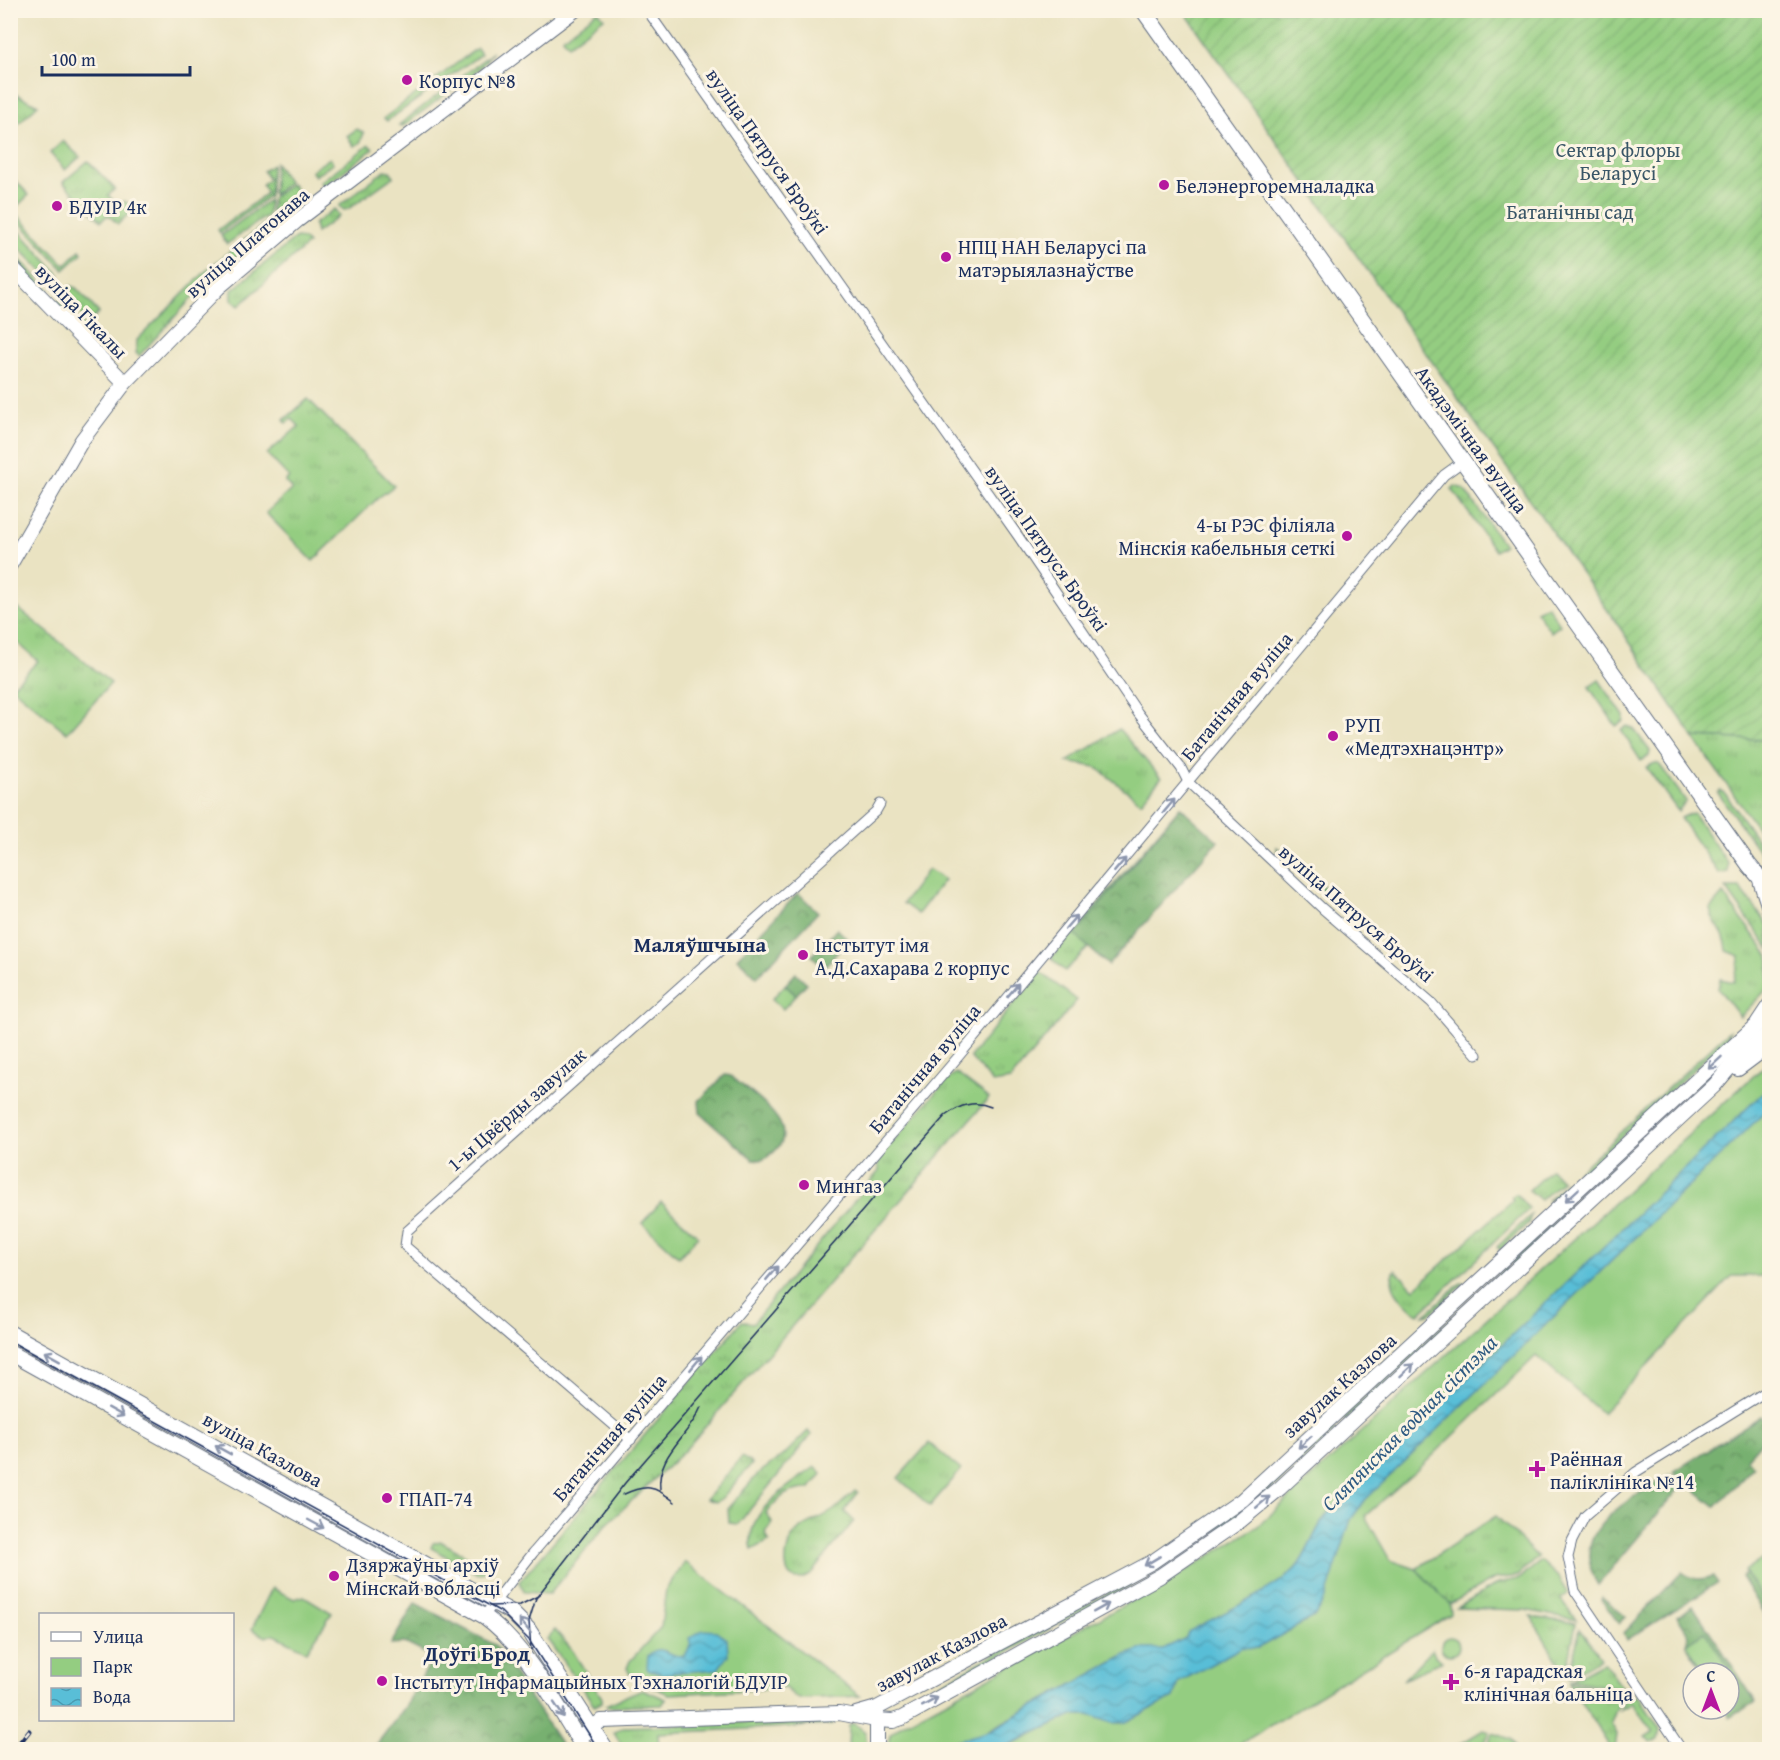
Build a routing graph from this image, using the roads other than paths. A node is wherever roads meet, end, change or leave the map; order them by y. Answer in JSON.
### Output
{"nodes":[{"id":1,"x":575,"y":10,"type":"edge"},
{"id":2,"x":647,"y":10,"type":"edge"},
{"id":3,"x":1143,"y":10,"type":"edge"},
{"id":4,"x":10,"y":265,"type":"edge"},
{"id":5,"x":125,"y":383,"type":"junction"},
{"id":6,"x":1462,"y":462,"type":"junction"},
{"id":7,"x":10,"y":566,"type":"edge"},
{"id":8,"x":1188,"y":783,"type":"junction"},
{"id":9,"x":880,"y":804,"type":"dead end"},
{"id":10,"x":1765,"y":886,"type":"edge"},
{"id":11,"x":1770,"y":909,"type":"edge"},
{"id":12,"x":1770,"y":1005,"type":"edge"},
{"id":13,"x":1766,"y":1022,"type":"edge"},
{"id":14,"x":1770,"y":1045,"type":"edge"},
{"id":15,"x":1477,"y":1055,"type":"dead end"},
{"id":16,"x":1714,"y":1086,"type":"junction"},
{"id":17,"x":10,"y":1333,"type":"edge"},
{"id":18,"x":10,"y":1353,"type":"edge"},
{"id":19,"x":1770,"y":1389,"type":"edge"},
{"id":20,"x":1334,"y":1416,"type":"junction"},
{"id":21,"x":1345,"y":1427,"type":"junction"},
{"id":22,"x":631,"y":1440,"type":"junction"},
{"id":23,"x":495,"y":1601,"type":"junction"},
{"id":24,"x":484,"y":1616,"type":"junction"},
{"id":25,"x":877,"y":1714,"type":"junction"},
{"id":26,"x":592,"y":1727,"type":"junction"},
{"id":27,"x":581,"y":1744,"type":"edge"},
{"id":28,"x":606,"y":1749,"type":"edge"},
{"id":29,"x":878,"y":1749,"type":"edge"},
{"id":30,"x":1682,"y":1749,"type":"edge"}],
"edges":[{"from":1,"to":5,"type":"main road","name":"вуліца Платонава"},
{"from":2,"to":8,"type":"street","name":"вуліца Пятруся Броўкі"},
{"from":3,"to":6,"type":"main road","name":"Акадэмічная вуліца"},
{"from":4,"to":5,"type":"main road","name":"вуліца Гікалы"},
{"from":5,"to":7,"type":"main road","name":"вуліца Платонава"},
{"from":6,"to":8,"type":"street","name":"Батанічная вуліца"},
{"from":6,"to":10,"type":"main road","name":"Акадэмічная вуліца"},
{"from":8,"to":15,"type":"street","name":"вуліца Пятруся Броўкі"},
{"from":22,"to":8,"type":"street","name":"Батанічная вуліца","one_way":true},
{"from":9,"to":22,"type":"street","name":"1-ы Цвёрды завулак"},
{"from":10,"to":11,"type":"main road","name":"Акадэмічная вуліца"},
{"from":12,"to":13,"type":"main road"},
{"from":13,"to":16,"type":"main road","name":"завулак Казлова"},
{"from":13,"to":20,"type":"main road","name":"завулак Казлова","one_way":true},
{"from":14,"to":16,"type":"main road","name":"завулак Казлова"},
{"from":21,"to":16,"type":"main road","name":"завулак Казлова","one_way":true},
{"from":23,"to":17,"type":"main road","name":"вуліца Казлова","one_way":true},
{"from":18,"to":24,"type":"main road","name":"вуліца Казлова","one_way":true},
{"from":19,"to":30,"type":"street"},
{"from":20,"to":21,"type":"main road"},
{"from":20,"to":25,"type":"main road","name":"завулак Казлова","one_way":true},
{"from":25,"to":21,"type":"main road","name":"завулак Казлова","one_way":true},
{"from":22,"to":23,"type":"street","name":"Батанічная вуліца"},
{"from":23,"to":24,"type":"street","name":"Батанічная вуліца"},
{"from":26,"to":23,"type":"main road","name":"вуліца Казлова","one_way":true},
{"from":24,"to":27,"type":"main road","name":"вуліца Казлова","one_way":true},
{"from":25,"to":26,"type":"main road","name":"завулак Казлова"},
{"from":25,"to":29,"type":"main road","name":"завулак Казлова"},
{"from":26,"to":27,"type":"main road","name":"завулак Казлова"},
{"from":26,"to":28,"type":"main road","name":"вуліца Казлова"}]}
